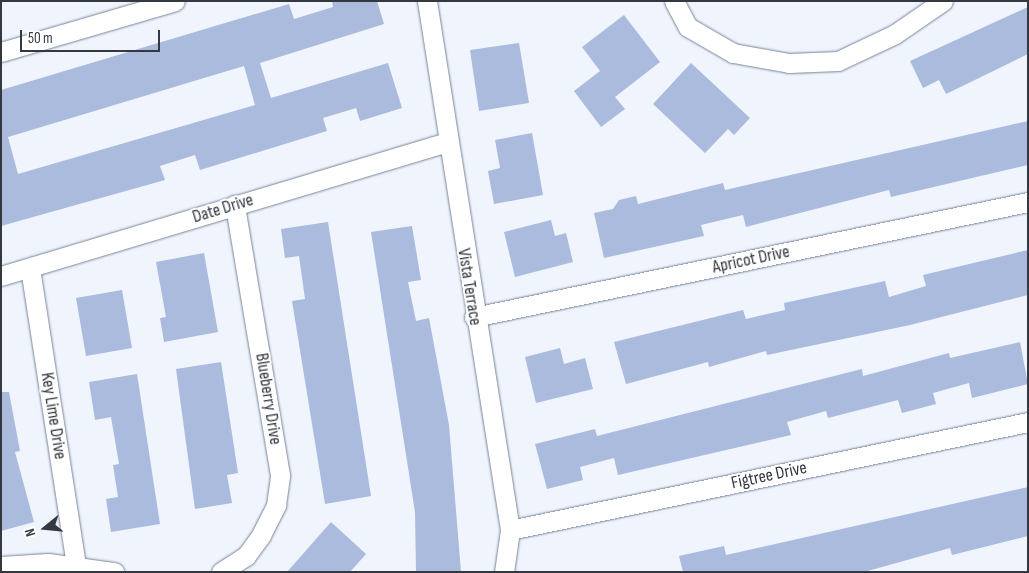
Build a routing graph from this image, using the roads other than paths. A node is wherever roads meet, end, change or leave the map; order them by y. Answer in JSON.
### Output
{"nodes":[{"id":1,"x":175,"y":1,"type":"edge"},
{"id":2,"x":427,"y":1,"type":"edge"},
{"id":3,"x":674,"y":1,"type":"edge"},
{"id":4,"x":943,"y":1,"type":"edge"},
{"id":5,"x":1,"y":52,"type":"edge"},
{"id":6,"x":445,"y":143,"type":"junction"},
{"id":7,"x":1028,"y":202,"type":"edge"},
{"id":8,"x":234,"y":205,"type":"junction"},
{"id":9,"x":30,"y":268,"type":"junction"},
{"id":10,"x":1,"y":276,"type":"edge"},
{"id":11,"x":474,"y":317,"type":"junction"},
{"id":12,"x":1028,"y":422,"type":"edge"},
{"id":13,"x":510,"y":530,"type":"junction"},
{"id":14,"x":76,"y":565,"type":"junction"},
{"id":15,"x":1,"y":566,"type":"edge"},
{"id":16,"x":114,"y":572,"type":"edge"},
{"id":17,"x":220,"y":572,"type":"edge"},
{"id":18,"x":504,"y":572,"type":"edge"}],
"edges":[{"from":1,"to":5,"type":"street"},
{"from":2,"to":6,"type":"street","name":"Vista Terrace"},
{"from":3,"to":4,"type":"street"},
{"from":6,"to":8,"type":"street","name":"Date Drive"},
{"from":6,"to":11,"type":"street","name":"Vista Terrace"},
{"from":7,"to":11,"type":"street","name":"Apricot Drive"},
{"from":8,"to":9,"type":"street","name":"Date Drive"},
{"from":8,"to":17,"type":"street","name":"Blueberry Drive"},
{"from":9,"to":10,"type":"street","name":"Date Drive"},
{"from":9,"to":14,"type":"street","name":"Key Lime Drive"},
{"from":11,"to":13,"type":"street","name":"Vista Terrace"},
{"from":12,"to":13,"type":"street","name":"Figtree Drive"},
{"from":13,"to":18,"type":"street","name":"Vista Terrace"},
{"from":14,"to":15,"type":"street"},
{"from":14,"to":16,"type":"street"}]}
